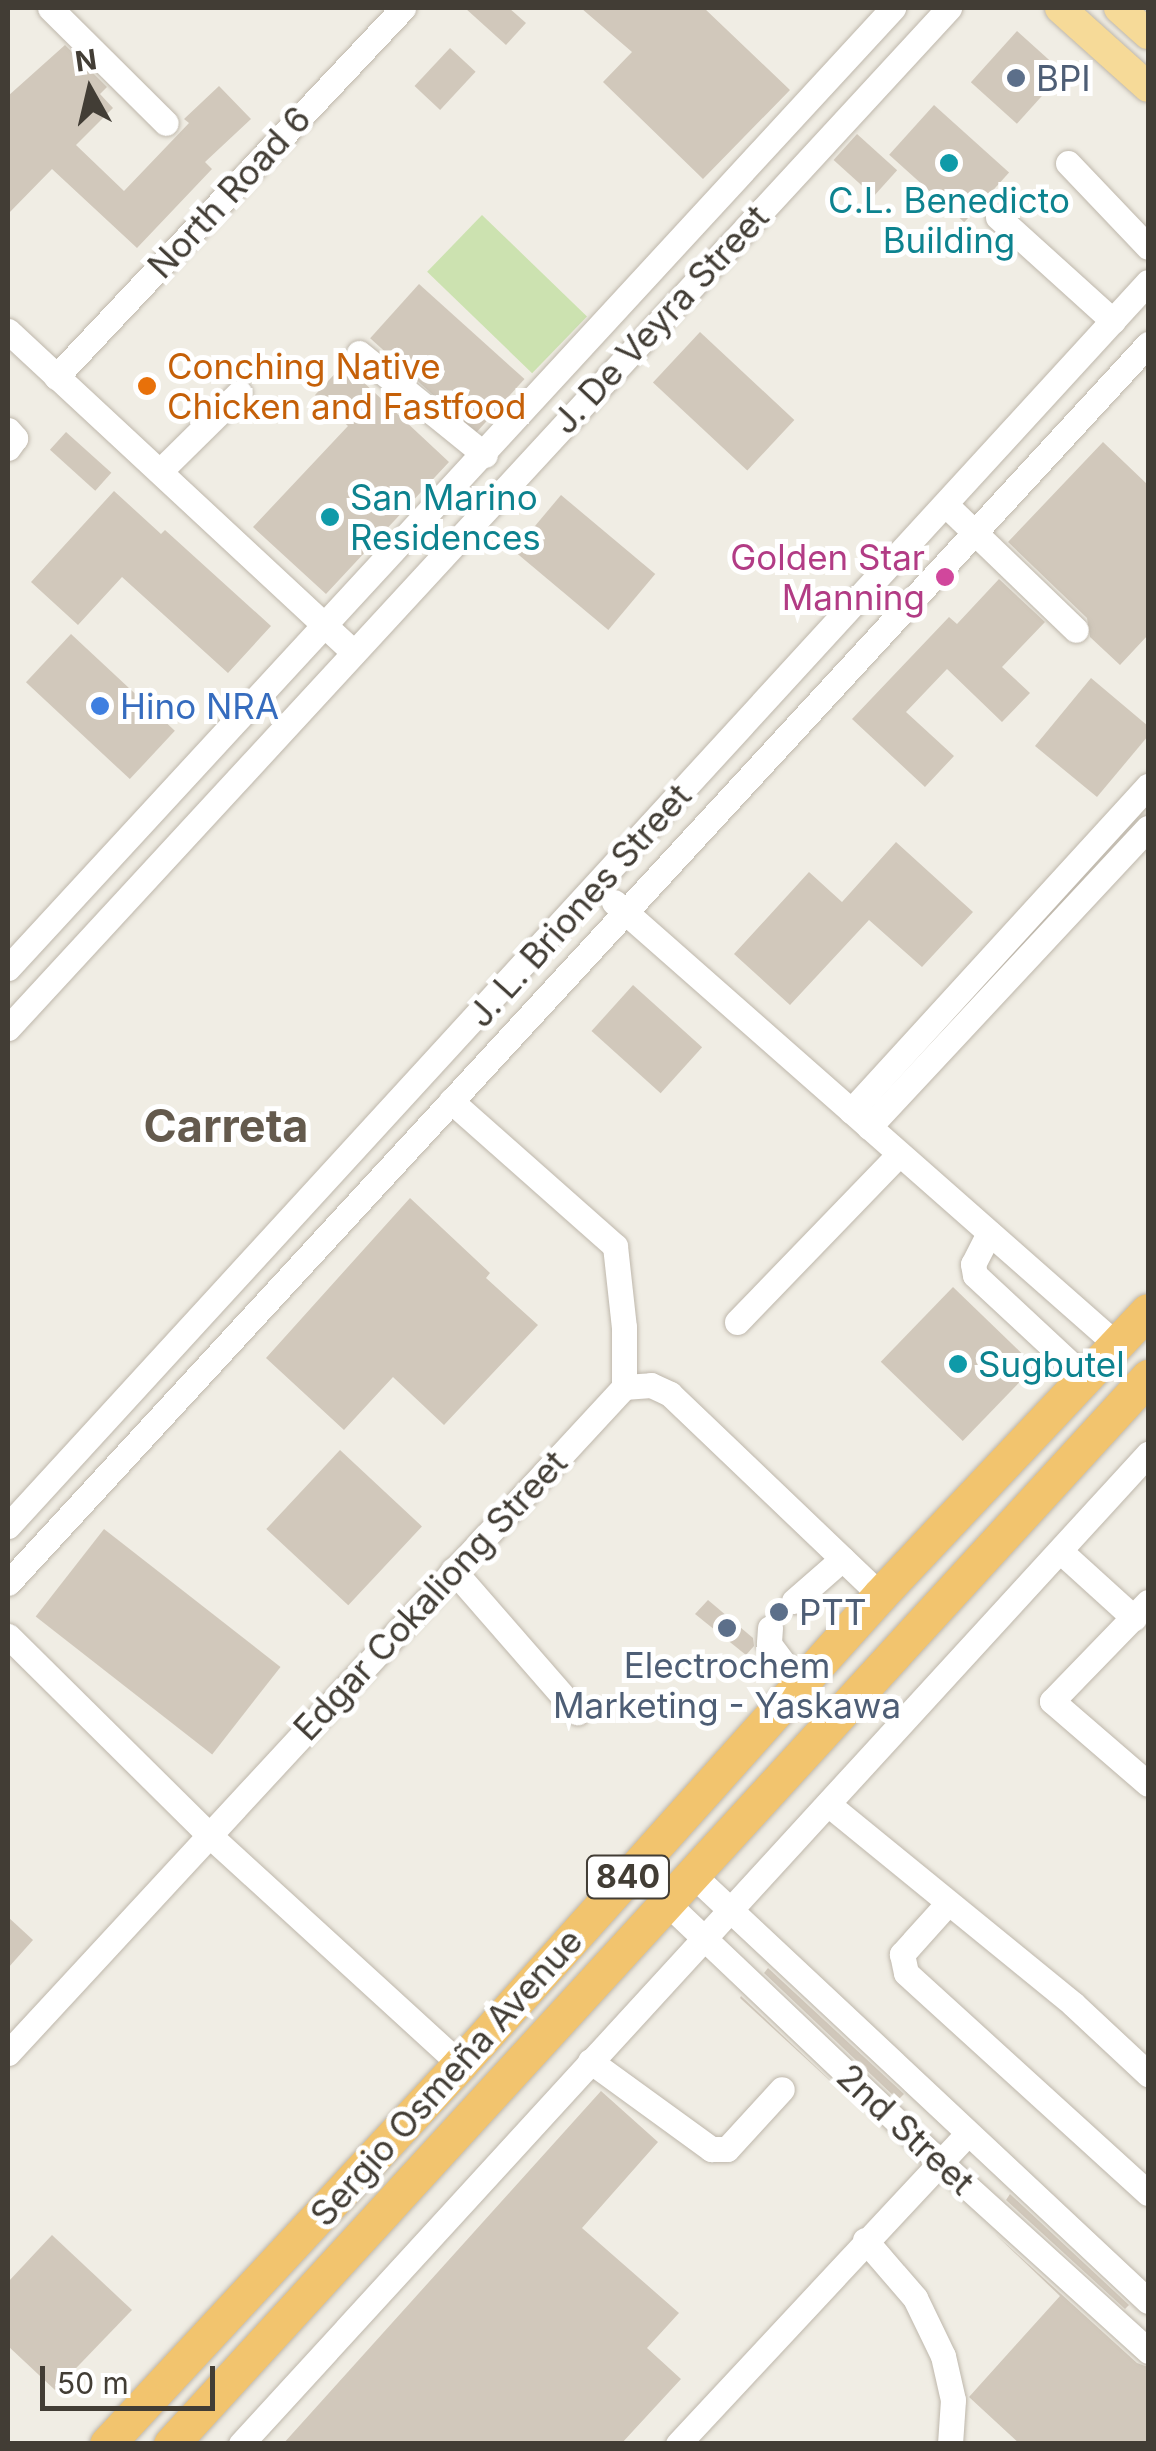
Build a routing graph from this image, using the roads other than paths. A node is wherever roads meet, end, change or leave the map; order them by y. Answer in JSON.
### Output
{"nodes":[{"id":1,"x":50,"y":8,"type":"edge"},
{"id":2,"x":404,"y":8,"type":"edge"},
{"id":3,"x":893,"y":8,"type":"edge"},
{"id":4,"x":949,"y":8,"type":"edge"},
{"id":5,"x":1060,"y":8,"type":"edge"},
{"id":6,"x":1120,"y":8,"type":"edge"},
{"id":7,"x":1148,"y":34,"type":"edge"},
{"id":8,"x":1148,"y":88,"type":"edge"},
{"id":9,"x":166,"y":123,"type":"dead end"},
{"id":10,"x":1068,"y":163,"type":"dead end"},
{"id":11,"x":998,"y":217,"type":"dead end"},
{"id":12,"x":677,"y":244,"type":"junction"},
{"id":13,"x":1148,"y":247,"type":"edge"},
{"id":14,"x":708,"y":266,"type":"junction"},
{"id":15,"x":1148,"y":282,"type":"edge"},
{"id":16,"x":1113,"y":321,"type":"junction"},
{"id":17,"x":8,"y":331,"type":"edge"},
{"id":18,"x":1148,"y":344,"type":"edge"},
{"id":19,"x":359,"y":353,"type":"dead end"},
{"id":20,"x":56,"y":377,"type":"junction"},
{"id":21,"x":239,"y":393,"type":"dead end"},
{"id":22,"x":8,"y":430,"type":"edge"},
{"id":23,"x":8,"y":448,"type":"edge"},
{"id":24,"x":485,"y":455,"type":"junction"},
{"id":25,"x":161,"y":470,"type":"junction"},
{"id":26,"x":946,"y":504,"type":"junction"},
{"id":27,"x":974,"y":533,"type":"junction"},
{"id":28,"x":326,"y":626,"type":"junction"},
{"id":29,"x":1076,"y":630,"type":"dead end"},
{"id":30,"x":354,"y":652,"type":"junction"},
{"id":31,"x":1146,"y":794,"type":"edge"},
{"id":32,"x":1148,"y":828,"type":"edge"},
{"id":33,"x":597,"y":886,"type":"junction"},
{"id":34,"x":624,"y":910,"type":"junction"},
{"id":35,"x":8,"y":968,"type":"edge"},
{"id":36,"x":10,"y":1021,"type":"edge"},
{"id":37,"x":451,"y":1101,"type":"junction"},
{"id":38,"x":860,"y":1119,"type":"junction"},
{"id":39,"x":899,"y":1154,"type":"junction"},
{"id":40,"x":989,"y":1233,"type":"junction"},
{"id":41,"x":269,"y":1243,"type":"junction"},
{"id":42,"x":298,"y":1268,"type":"junction"},
{"id":43,"x":1148,"y":1311,"type":"edge"},
{"id":44,"x":737,"y":1322,"type":"dead end"},
{"id":45,"x":1117,"y":1345,"type":"junction"},
{"id":46,"x":1148,"y":1376,"type":"edge"},
{"id":47,"x":1086,"y":1378,"type":"junction"},
{"id":48,"x":624,"y":1388,"type":"junction"},
{"id":49,"x":1148,"y":1454,"type":"edge"},
{"id":50,"x":8,"y":1526,"type":"edge"},
{"id":51,"x":1060,"y":1550,"type":"junction"},
{"id":52,"x":842,"y":1559,"type":"junction"},
{"id":53,"x":453,"y":1570,"type":"junction"},
{"id":54,"x":8,"y":1584,"type":"edge"},
{"id":55,"x":880,"y":1595,"type":"junction"},
{"id":56,"x":794,"y":1601,"type":"dead end"},
{"id":57,"x":1141,"y":1610,"type":"edge"},
{"id":58,"x":770,"y":1628,"type":"dead end"},
{"id":59,"x":8,"y":1636,"type":"edge"},
{"id":60,"x":800,"y":1685,"type":"junction"},
{"id":61,"x":577,"y":1712,"type":"dead end"},
{"id":62,"x":1148,"y":1784,"type":"edge"},
{"id":63,"x":828,"y":1804,"type":"junction"},
{"id":64,"x":208,"y":1834,"type":"junction"},
{"id":65,"x":693,"y":1875,"type":"junction"},
{"id":66,"x":948,"y":1903,"type":"junction"},
{"id":67,"x":667,"y":1904,"type":"junction"},
{"id":68,"x":729,"y":1908,"type":"junction"},
{"id":69,"x":702,"y":1937,"type":"junction"},
{"id":70,"x":8,"y":2053,"type":"edge"},
{"id":71,"x":590,"y":2061,"type":"junction"},
{"id":72,"x":460,"y":2064,"type":"junction"},
{"id":73,"x":1148,"y":2074,"type":"edge"},
{"id":74,"x":782,"y":2089,"type":"dead end"},
{"id":75,"x":967,"y":2134,"type":"junction"},
{"id":76,"x":941,"y":2163,"type":"junction"},
{"id":77,"x":1148,"y":2193,"type":"edge"},
{"id":78,"x":865,"y":2240,"type":"junction"},
{"id":79,"x":1148,"y":2301,"type":"edge"},
{"id":80,"x":1148,"y":2350,"type":"edge"},
{"id":81,"x":107,"y":2444,"type":"edge"},
{"id":82,"x":170,"y":2444,"type":"edge"},
{"id":83,"x":242,"y":2444,"type":"edge"},
{"id":84,"x":678,"y":2444,"type":"edge"},
{"id":85,"x":950,"y":2444,"type":"edge"}],
"edges":[{"from":1,"to":9,"type":"street"},
{"from":2,"to":20,"type":"street","name":"North Road 6"},
{"from":3,"to":12,"type":"street","name":"J. De Veyra Street"},
{"from":4,"to":14,"type":"street","name":"J. De Veyra Street"},
{"from":5,"to":8,"type":"main road"},
{"from":6,"to":7,"type":"main road"},
{"from":10,"to":13,"type":"street"},
{"from":11,"to":16,"type":"street"},
{"from":12,"to":14,"type":"street"},
{"from":12,"to":24,"type":"street","name":"J. De Veyra Street"},
{"from":14,"to":30,"type":"street","name":"J. De Veyra Street"},
{"from":15,"to":16,"type":"street","name":"J. L. Briones Street"},
{"from":16,"to":26,"type":"street","name":"J. L. Briones Street"},
{"from":17,"to":20,"type":"street"},
{"from":18,"to":27,"type":"street","name":"J. L. Briones Street"},
{"from":19,"to":24,"type":"street"},
{"from":20,"to":25,"type":"street"},
{"from":21,"to":25,"type":"street"},
{"from":22,"to":23,"type":"street"},
{"from":24,"to":28,"type":"street","name":"J. De Veyra Street"},
{"from":25,"to":28,"type":"street"},
{"from":26,"to":27,"type":"street"},
{"from":26,"to":33,"type":"street","name":"J. L. Briones Street"},
{"from":27,"to":29,"type":"street"},
{"from":27,"to":34,"type":"street","name":"J. L. Briones Street"},
{"from":28,"to":30,"type":"street"},
{"from":28,"to":35,"type":"street","name":"J. De Veyra Street"},
{"from":30,"to":36,"type":"street","name":"J. De Veyra Street"},
{"from":31,"to":38,"type":"street"},
{"from":32,"to":38,"type":"street"},
{"from":33,"to":34,"type":"street"},
{"from":33,"to":41,"type":"street","name":"J. L. Briones Street"},
{"from":34,"to":37,"type":"street","name":"J. L. Briones Street"},
{"from":34,"to":38,"type":"street"},
{"from":37,"to":42,"type":"street","name":"J. L. Briones Street"},
{"from":37,"to":48,"type":"street"},
{"from":38,"to":39,"type":"street"},
{"from":39,"to":40,"type":"street"},
{"from":39,"to":44,"type":"street"},
{"from":40,"to":45,"type":"street"},
{"from":40,"to":47,"type":"street"},
{"from":41,"to":42,"type":"street"},
{"from":41,"to":50,"type":"street","name":"J. L. Briones Street"},
{"from":42,"to":54,"type":"street","name":"J. L. Briones Street"},
{"from":43,"to":45,"type":"highway","name":"Sergio Osmeña Avenue","number":"840"},
{"from":45,"to":47,"type":"highway","name":"Sergio Osmeña Avenue","number":"840"},
{"from":46,"to":65,"type":"highway","name":"Sergio Osmeña Avenue","number":"840"},
{"from":47,"to":55,"type":"highway","name":"Sergio Osmeña Avenue","number":"840"},
{"from":48,"to":52,"type":"street"},
{"from":48,"to":53,"type":"street","name":"Edgar Cokaliong Street"},
{"from":49,"to":51,"type":"street"},
{"from":51,"to":57,"type":"street"},
{"from":51,"to":63,"type":"street"},
{"from":52,"to":55,"type":"street"},
{"from":52,"to":56,"type":"street"},
{"from":53,"to":61,"type":"street"},
{"from":53,"to":64,"type":"street","name":"Edgar Cokaliong Street"},
{"from":55,"to":60,"type":"highway","name":"Sergio Osmeña Avenue","number":"840"},
{"from":57,"to":62,"type":"street"},
{"from":58,"to":60,"type":"street"},
{"from":59,"to":64,"type":"street"},
{"from":60,"to":72,"type":"highway","name":"Sergio Osmeña Avenue","number":"840"},
{"from":63,"to":66,"type":"street"},
{"from":63,"to":68,"type":"street"},
{"from":64,"to":70,"type":"street","name":"Edgar Cokaliong Street"},
{"from":64,"to":72,"type":"street"},
{"from":65,"to":67,"type":"highway","name":"Sergio Osmeña Avenue","number":"840"},
{"from":65,"to":68,"type":"street","name":"2nd Street"},
{"from":66,"to":73,"type":"street"},
{"from":66,"to":77,"type":"street"},
{"from":67,"to":69,"type":"street","name":"2nd Street"},
{"from":67,"to":82,"type":"highway","name":"Sergio Osmeña Avenue","number":"840"},
{"from":68,"to":69,"type":"street"},
{"from":68,"to":75,"type":"street","name":"2nd Street"},
{"from":69,"to":71,"type":"street"},
{"from":69,"to":76,"type":"street","name":"2nd Street"},
{"from":71,"to":74,"type":"street"},
{"from":71,"to":83,"type":"street"},
{"from":72,"to":81,"type":"highway","name":"Sergio Osmeña Avenue","number":"840"},
{"from":75,"to":76,"type":"street"},
{"from":75,"to":79,"type":"street","name":"2nd Street"},
{"from":76,"to":78,"type":"street"},
{"from":76,"to":80,"type":"street","name":"2nd Street"},
{"from":78,"to":84,"type":"street"},
{"from":78,"to":85,"type":"street"}]}
